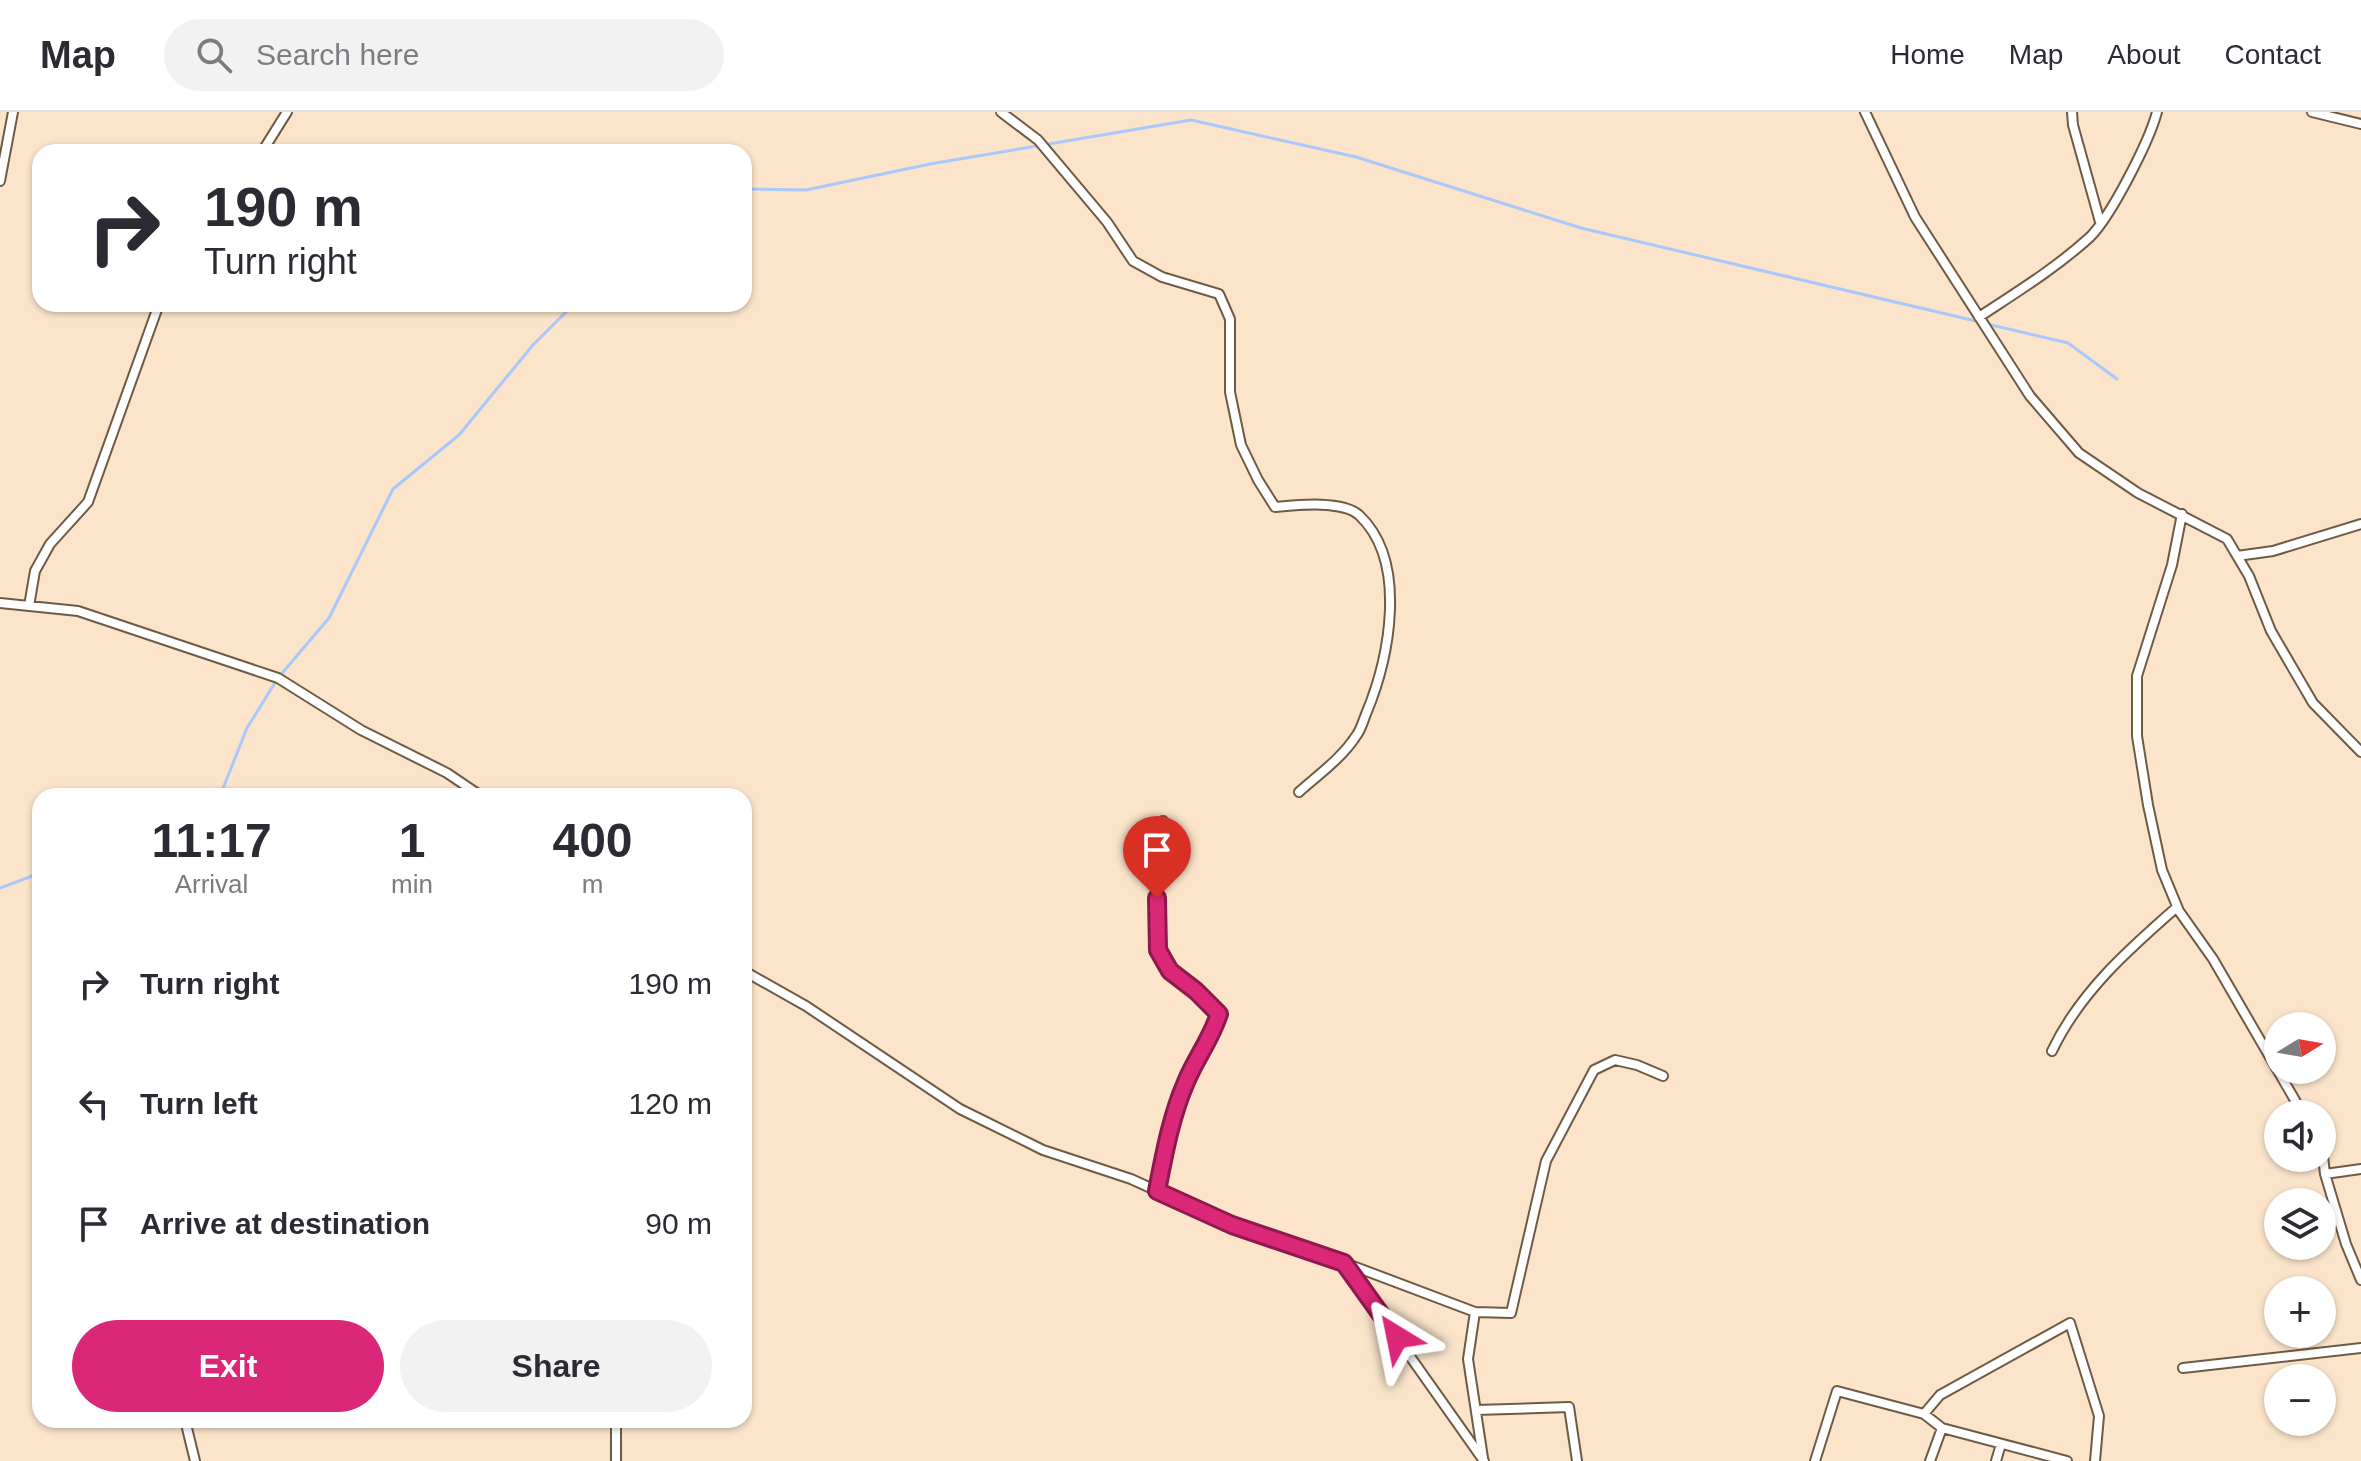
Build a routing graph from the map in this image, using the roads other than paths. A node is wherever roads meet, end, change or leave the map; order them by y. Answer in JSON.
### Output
{"nodes":[{"id":1,"x":13,"y":112,"type":"edge"},
{"id":2,"x":287,"y":112,"type":"edge"},
{"id":3,"x":1001,"y":112,"type":"edge"},
{"id":4,"x":1865,"y":112,"type":"edge"},
{"id":5,"x":2072,"y":112,"type":"edge"},
{"id":6,"x":2157,"y":112,"type":"edge"},
{"id":7,"x":2312,"y":112,"type":"edge"},
{"id":8,"x":2361,"y":124,"type":"edge"},
{"id":9,"x":267,"y":144,"type":"edge"},
{"id":10,"x":0,"y":181,"type":"edge"},
{"id":11,"x":2100,"y":222,"type":"junction"},
{"id":12,"x":156,"y":312,"type":"edge"},
{"id":13,"x":1979,"y":317,"type":"junction"},
{"id":14,"x":2182,"y":514,"type":"junction"},
{"id":15,"x":2361,"y":524,"type":"edge"},
{"id":16,"x":2237,"y":556,"type":"junction"},
{"id":17,"x":0,"y":603,"type":"edge"},
{"id":18,"x":29,"y":606,"type":"junction"},
{"id":19,"x":2361,"y":752,"type":"edge"},
{"id":20,"x":469,"y":788,"type":"edge"},
{"id":21,"x":1299,"y":792,"type":"dead end"},
{"id":22,"x":1163,"y":821,"type":"dead end"},
{"id":23,"x":2177,"y":907,"type":"junction"},
{"id":24,"x":752,"y":976,"type":"edge"},
{"id":25,"x":2052,"y":1051,"type":"dead end"},
{"id":26,"x":1663,"y":1076,"type":"dead end"},
{"id":27,"x":2295,"y":1100,"type":"edge"},
{"id":28,"x":2361,"y":1169,"type":"edge"},
{"id":29,"x":2325,"y":1174,"type":"joint"},
{"id":30,"x":1157,"y":1191,"type":"junction"},
{"id":31,"x":1344,"y":1263,"type":"junction"},
{"id":32,"x":2361,"y":1280,"type":"edge"},
{"id":33,"x":1475,"y":1312,"type":"junction"},
{"id":34,"x":2361,"y":1348,"type":"edge"},
{"id":35,"x":2183,"y":1368,"type":"dead end"},
{"id":36,"x":1476,"y":1410,"type":"junction"},
{"id":37,"x":1924,"y":1414,"type":"junction"},
{"id":38,"x":187,"y":1428,"type":"edge"},
{"id":39,"x":616,"y":1428,"type":"edge"},
{"id":40,"x":1942,"y":1428,"type":"junction"},
{"id":41,"x":2001,"y":1444,"type":"junction"},
{"id":42,"x":195,"y":1461,"type":"edge"},
{"id":43,"x":616,"y":1461,"type":"edge"},
{"id":44,"x":1484,"y":1461,"type":"edge"},
{"id":45,"x":1577,"y":1461,"type":"edge"},
{"id":46,"x":1815,"y":1461,"type":"edge"},
{"id":47,"x":1930,"y":1461,"type":"edge"},
{"id":48,"x":1996,"y":1461,"type":"edge"},
{"id":49,"x":2067,"y":1461,"type":"edge"},
{"id":50,"x":2095,"y":1461,"type":"edge"}],
"edges":[{"from":1,"to":10,"type":"street"},
{"from":2,"to":9,"type":"street"},
{"from":3,"to":21,"type":"street"},
{"from":4,"to":13,"type":"street"},
{"from":5,"to":11,"type":"street"},
{"from":6,"to":11,"type":"street"},
{"from":7,"to":8,"type":"street"},
{"from":11,"to":13,"type":"street"},
{"from":12,"to":18,"type":"street"},
{"from":13,"to":14,"type":"street"},
{"from":14,"to":16,"type":"street"},
{"from":14,"to":23,"type":"street"},
{"from":15,"to":16,"type":"street"},
{"from":16,"to":19,"type":"street"},
{"from":17,"to":18,"type":"street"},
{"from":18,"to":20,"type":"street"},
{"from":22,"to":30,"type":"street"},
{"from":23,"to":25,"type":"street"},
{"from":23,"to":27,"type":"street"},
{"from":24,"to":30,"type":"street"},
{"from":26,"to":33,"type":"street"},
{"from":28,"to":29,"type":"street"},
{"from":29,"to":32,"type":"street"},
{"from":30,"to":31,"type":"street"},
{"from":31,"to":33,"type":"street"},
{"from":31,"to":44,"type":"street"},
{"from":33,"to":36,"type":"street"},
{"from":34,"to":35,"type":"street"},
{"from":36,"to":44,"type":"street"},
{"from":36,"to":45,"type":"street"},
{"from":37,"to":40,"type":"street"},
{"from":37,"to":46,"type":"street"},
{"from":37,"to":50,"type":"street"},
{"from":38,"to":42,"type":"street"},
{"from":39,"to":43,"type":"street"},
{"from":40,"to":41,"type":"street"},
{"from":40,"to":47,"type":"street"},
{"from":41,"to":48,"type":"street"},
{"from":41,"to":49,"type":"street"}]}
